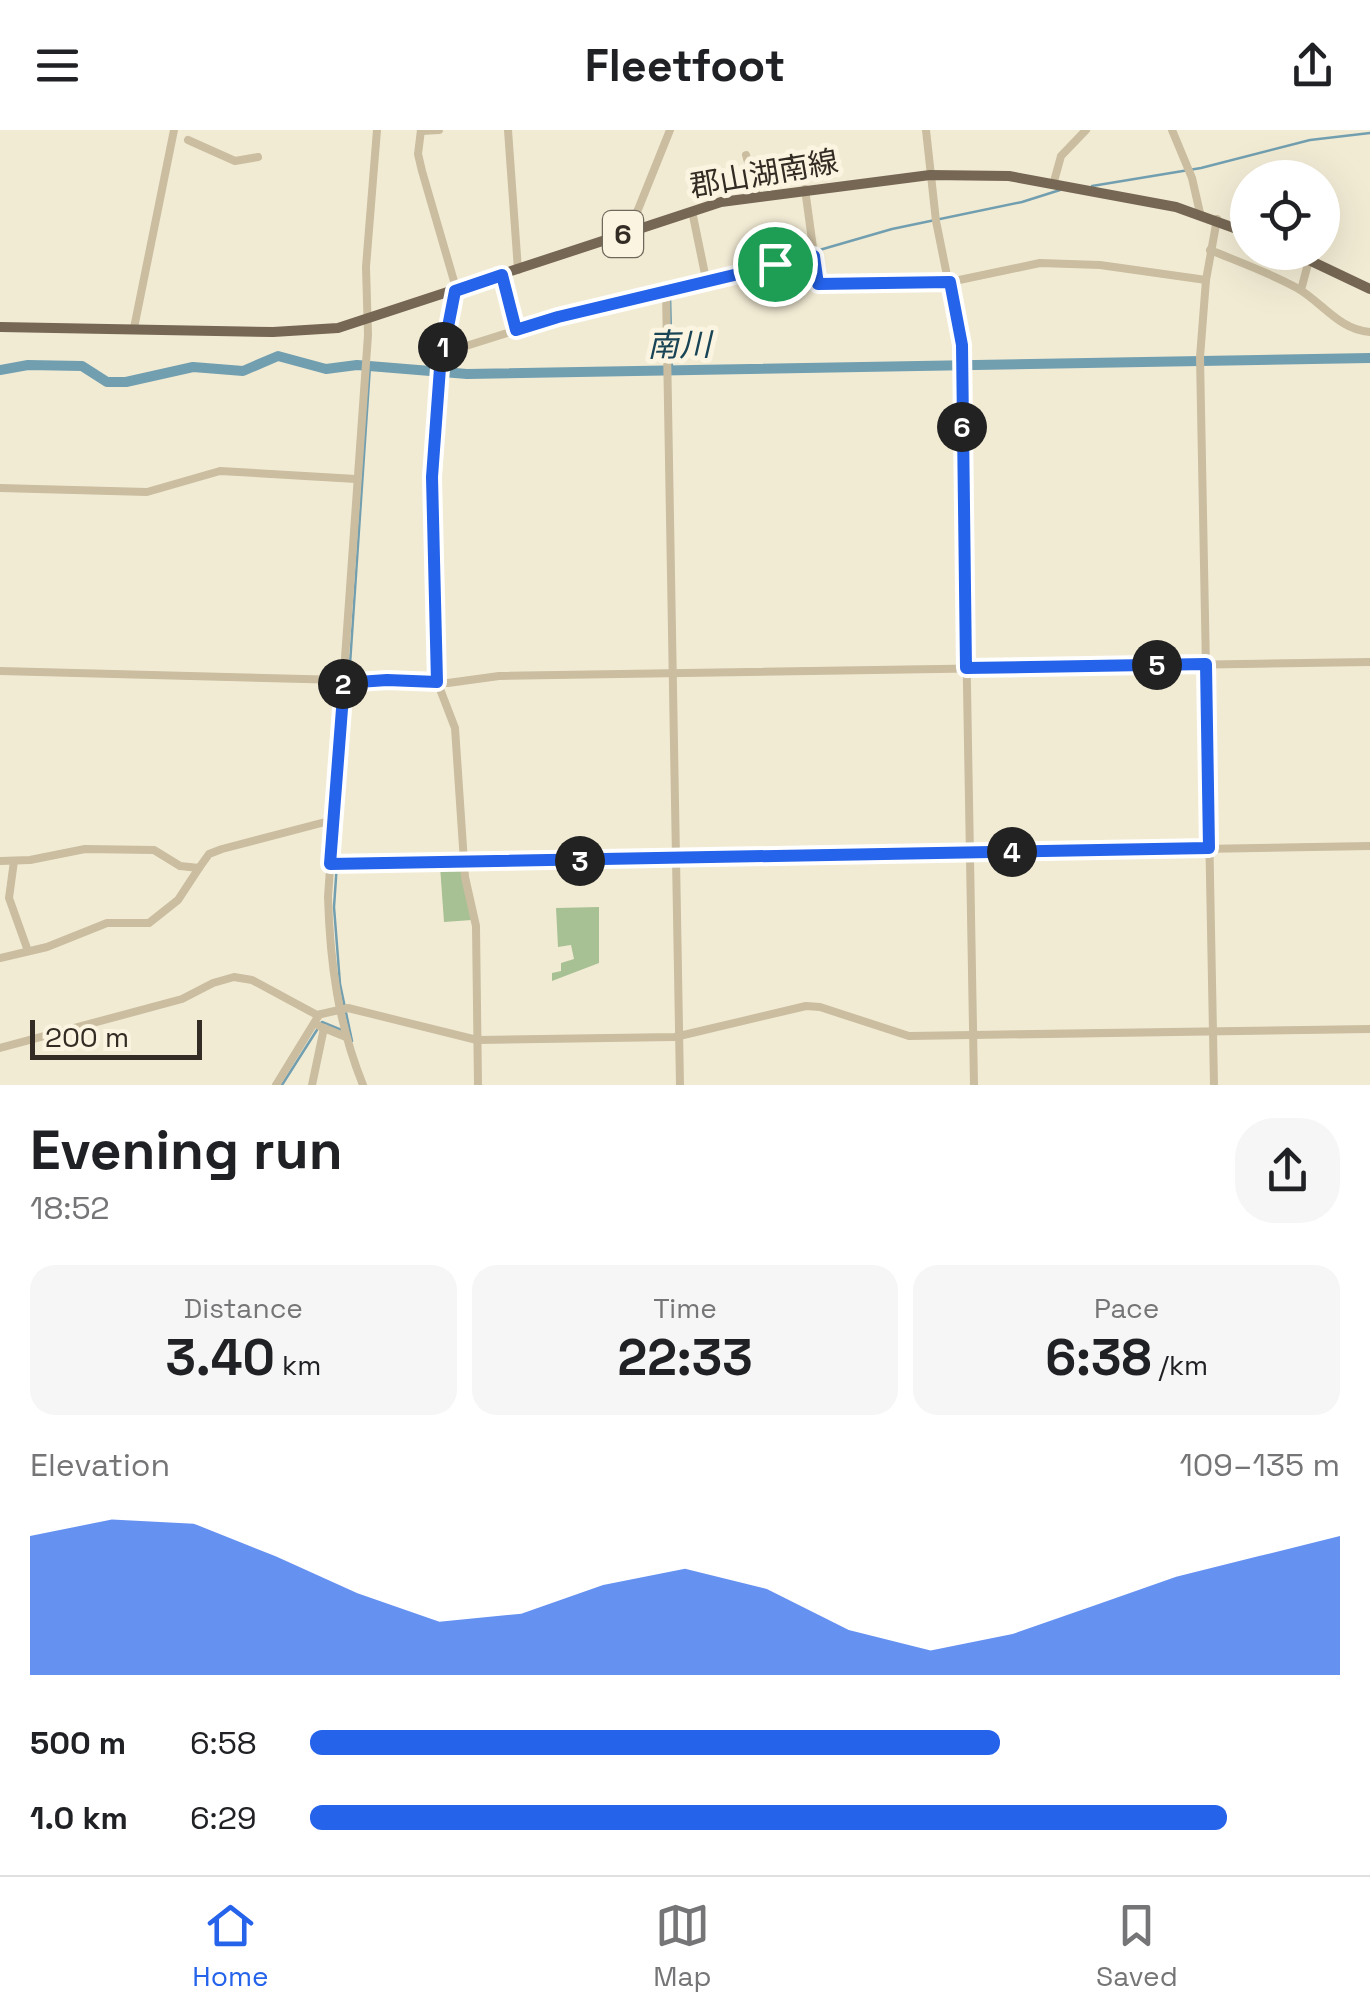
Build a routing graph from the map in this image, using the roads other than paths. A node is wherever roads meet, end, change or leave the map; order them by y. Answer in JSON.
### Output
{"nodes":[{"id":1,"x":174,"y":130,"type":"edge"},
{"id":2,"x":377,"y":130,"type":"edge"},
{"id":3,"x":439,"y":130,"type":"edge"},
{"id":4,"x":508,"y":130,"type":"edge"},
{"id":5,"x":670,"y":130,"type":"edge"},
{"id":6,"x":926,"y":130,"type":"edge"},
{"id":7,"x":1086,"y":130,"type":"edge"},
{"id":8,"x":1172,"y":130,"type":"edge"},
{"id":9,"x":421,"y":131,"type":"edge"},
{"id":10,"x":188,"y":140,"type":"dead end"},
{"id":11,"x":746,"y":155,"type":"dead end"},
{"id":12,"x":258,"y":157,"type":"dead end"},
{"id":13,"x":930,"y":175,"type":"junction"},
{"id":14,"x":1053,"y":185,"type":"junction"},
{"id":15,"x":805,"y":190,"type":"junction"},
{"id":16,"x":757,"y":196,"type":"junction"},
{"id":17,"x":692,"y":211,"type":"junction"},
{"id":18,"x":1200,"y":213,"type":"junction"},
{"id":19,"x":1217,"y":219,"type":"junction"},
{"id":20,"x":1230,"y":225,"type":"edge"},
{"id":21,"x":630,"y":232,"type":"junction"},
{"id":22,"x":1210,"y":250,"type":"junction"},
{"id":23,"x":814,"y":256,"type":"junction"},
{"id":24,"x":518,"y":270,"type":"junction"},
{"id":25,"x":1306,"y":270,"type":"edge"},
{"id":26,"x":1330,"y":270,"type":"edge"},
{"id":27,"x":502,"y":275,"type":"junction"},
{"id":28,"x":1206,"y":280,"type":"junction"},
{"id":29,"x":950,"y":282,"type":"junction"},
{"id":30,"x":707,"y":284,"type":"junction"},
{"id":31,"x":1370,"y":289,"type":"edge"},
{"id":32,"x":1300,"y":290,"type":"junction"},
{"id":33,"x":455,"y":291,"type":"junction"},
{"id":34,"x":666,"y":291,"type":"junction"},
{"id":35,"x":366,"y":320,"type":"junction"},
{"id":36,"x":0,"y":327,"type":"edge"},
{"id":37,"x":134,"y":328,"type":"junction"},
{"id":38,"x":516,"y":330,"type":"junction"},
{"id":39,"x":1370,"y":332,"type":"edge"},
{"id":40,"x":443,"y":349,"type":"junction"},
{"id":41,"x":356,"y":479,"type":"junction"},
{"id":42,"x":0,"y":488,"type":"edge"},
{"id":43,"x":1370,"y":662,"type":"edge"},
{"id":44,"x":1206,"y":664,"type":"junction"},
{"id":45,"x":966,"y":668,"type":"junction"},
{"id":46,"x":0,"y":671,"type":"edge"},
{"id":47,"x":673,"y":673,"type":"junction"},
{"id":48,"x":344,"y":682,"type":"junction"},
{"id":49,"x":437,"y":682,"type":"junction"},
{"id":50,"x":334,"y":820,"type":"junction"},
{"id":51,"x":1370,"y":846,"type":"edge"},
{"id":52,"x":1209,"y":848,"type":"junction"},
{"id":53,"x":970,"y":853,"type":"junction"},
{"id":54,"x":676,"y":859,"type":"junction"},
{"id":55,"x":0,"y":860,"type":"edge"},
{"id":56,"x":14,"y":861,"type":"junction"},
{"id":57,"x":464,"y":863,"type":"junction"},
{"id":58,"x":334,"y":864,"type":"junction"},
{"id":59,"x":199,"y":868,"type":"junction"},
{"id":60,"x":28,"y":951,"type":"junction"},
{"id":61,"x":0,"y":958,"type":"edge"},
{"id":62,"x":343,"y":1008,"type":"junction"},
{"id":63,"x":319,"y":1022,"type":"junction"},
{"id":64,"x":1370,"y":1029,"type":"edge"},
{"id":65,"x":1213,"y":1031,"type":"junction"},
{"id":66,"x":346,"y":1036,"type":"junction"},
{"id":67,"x":679,"y":1036,"type":"junction"},
{"id":68,"x":973,"y":1036,"type":"junction"},
{"id":69,"x":478,"y":1040,"type":"junction"},
{"id":70,"x":0,"y":1048,"type":"edge"},
{"id":71,"x":276,"y":1085,"type":"edge"},
{"id":72,"x":312,"y":1085,"type":"edge"},
{"id":73,"x":363,"y":1085,"type":"edge"},
{"id":74,"x":478,"y":1085,"type":"edge"},
{"id":75,"x":680,"y":1085,"type":"edge"},
{"id":76,"x":974,"y":1085,"type":"edge"},
{"id":77,"x":1214,"y":1085,"type":"edge"}],
"edges":[{"from":1,"to":37,"type":"street"},
{"from":2,"to":35,"type":"street"},
{"from":3,"to":9,"type":"street"},
{"from":4,"to":24,"type":"street"},
{"from":5,"to":21,"type":"street"},
{"from":6,"to":13,"type":"street"},
{"from":7,"to":14,"type":"street"},
{"from":8,"to":18,"type":"street"},
{"from":9,"to":33,"type":"street"},
{"from":10,"to":12,"type":"street"},
{"from":11,"to":16,"type":"street"},
{"from":13,"to":14,"type":"main road","name":"郡山湖南線","number":"6"},
{"from":13,"to":15,"type":"main road","name":"郡山湖南線","number":"6"},
{"from":13,"to":29,"type":"street"},
{"from":14,"to":18,"type":"main road","name":"郡山湖南線","number":"6"},
{"from":15,"to":16,"type":"main road","name":"郡山湖南線","number":"6"},
{"from":15,"to":23,"type":"street"},
{"from":16,"to":17,"type":"main road","name":"郡山湖南線","number":"6"},
{"from":17,"to":21,"type":"main road","name":"郡山湖南線","number":"6"},
{"from":17,"to":30,"type":"street"},
{"from":18,"to":19,"type":"main road","name":"郡山湖南線","number":"6"},
{"from":19,"to":20,"type":"main road","name":"郡山湖南線","number":"6"},
{"from":19,"to":22,"type":"street"},
{"from":21,"to":24,"type":"main road","name":"郡山湖南線","number":"6"},
{"from":22,"to":28,"type":"street"},
{"from":22,"to":32,"type":"street"},
{"from":23,"to":29,"type":"street"},
{"from":23,"to":30,"type":"street"},
{"from":24,"to":27,"type":"main road","name":"郡山湖南線","number":"6"},
{"from":25,"to":32,"type":"street"},
{"from":26,"to":31,"type":"main road"},
{"from":27,"to":33,"type":"main road","name":"郡山湖南線","number":"6"},
{"from":27,"to":38,"type":"street"},
{"from":28,"to":29,"type":"street"},
{"from":28,"to":44,"type":"street"},
{"from":29,"to":45,"type":"street"},
{"from":30,"to":34,"type":"street"},
{"from":32,"to":39,"type":"street"},
{"from":33,"to":35,"type":"main road","name":"郡山湖南線","number":"6"},
{"from":33,"to":40,"type":"street"},
{"from":34,"to":38,"type":"street"},
{"from":34,"to":47,"type":"street"},
{"from":35,"to":37,"type":"main road","name":"郡山湖南線","number":"6"},
{"from":35,"to":41,"type":"street"},
{"from":36,"to":37,"type":"main road","name":"郡山湖南線","number":"6"},
{"from":38,"to":40,"type":"street"},
{"from":40,"to":49,"type":"street"},
{"from":41,"to":42,"type":"street"},
{"from":41,"to":48,"type":"street"},
{"from":43,"to":44,"type":"street"},
{"from":44,"to":45,"type":"street"},
{"from":44,"to":52,"type":"street"},
{"from":45,"to":47,"type":"street"},
{"from":45,"to":53,"type":"street"},
{"from":46,"to":48,"type":"street"},
{"from":47,"to":49,"type":"street"},
{"from":47,"to":54,"type":"street"},
{"from":48,"to":49,"type":"street"},
{"from":48,"to":50,"type":"street"},
{"from":49,"to":57,"type":"street"},
{"from":50,"to":58,"type":"street"},
{"from":50,"to":59,"type":"street"},
{"from":51,"to":52,"type":"street"},
{"from":52,"to":53,"type":"street"},
{"from":52,"to":65,"type":"street"},
{"from":53,"to":54,"type":"street"},
{"from":53,"to":68,"type":"street"},
{"from":54,"to":57,"type":"street"},
{"from":54,"to":67,"type":"street"},
{"from":55,"to":56,"type":"street"},
{"from":56,"to":59,"type":"street"},
{"from":56,"to":60,"type":"street"},
{"from":57,"to":58,"type":"street"},
{"from":57,"to":69,"type":"street"},
{"from":58,"to":62,"type":"street"},
{"from":59,"to":60,"type":"street"},
{"from":60,"to":61,"type":"street"},
{"from":62,"to":63,"type":"street"},
{"from":62,"to":66,"type":"street"},
{"from":62,"to":69,"type":"street"},
{"from":63,"to":66,"type":"street"},
{"from":63,"to":70,"type":"street"},
{"from":63,"to":71,"type":"street"},
{"from":63,"to":72,"type":"street"},
{"from":64,"to":65,"type":"street"},
{"from":65,"to":68,"type":"street"},
{"from":65,"to":77,"type":"street"},
{"from":66,"to":73,"type":"street"},
{"from":67,"to":68,"type":"street"},
{"from":67,"to":69,"type":"street"},
{"from":67,"to":75,"type":"street"},
{"from":68,"to":76,"type":"street"},
{"from":69,"to":74,"type":"street"}]}
